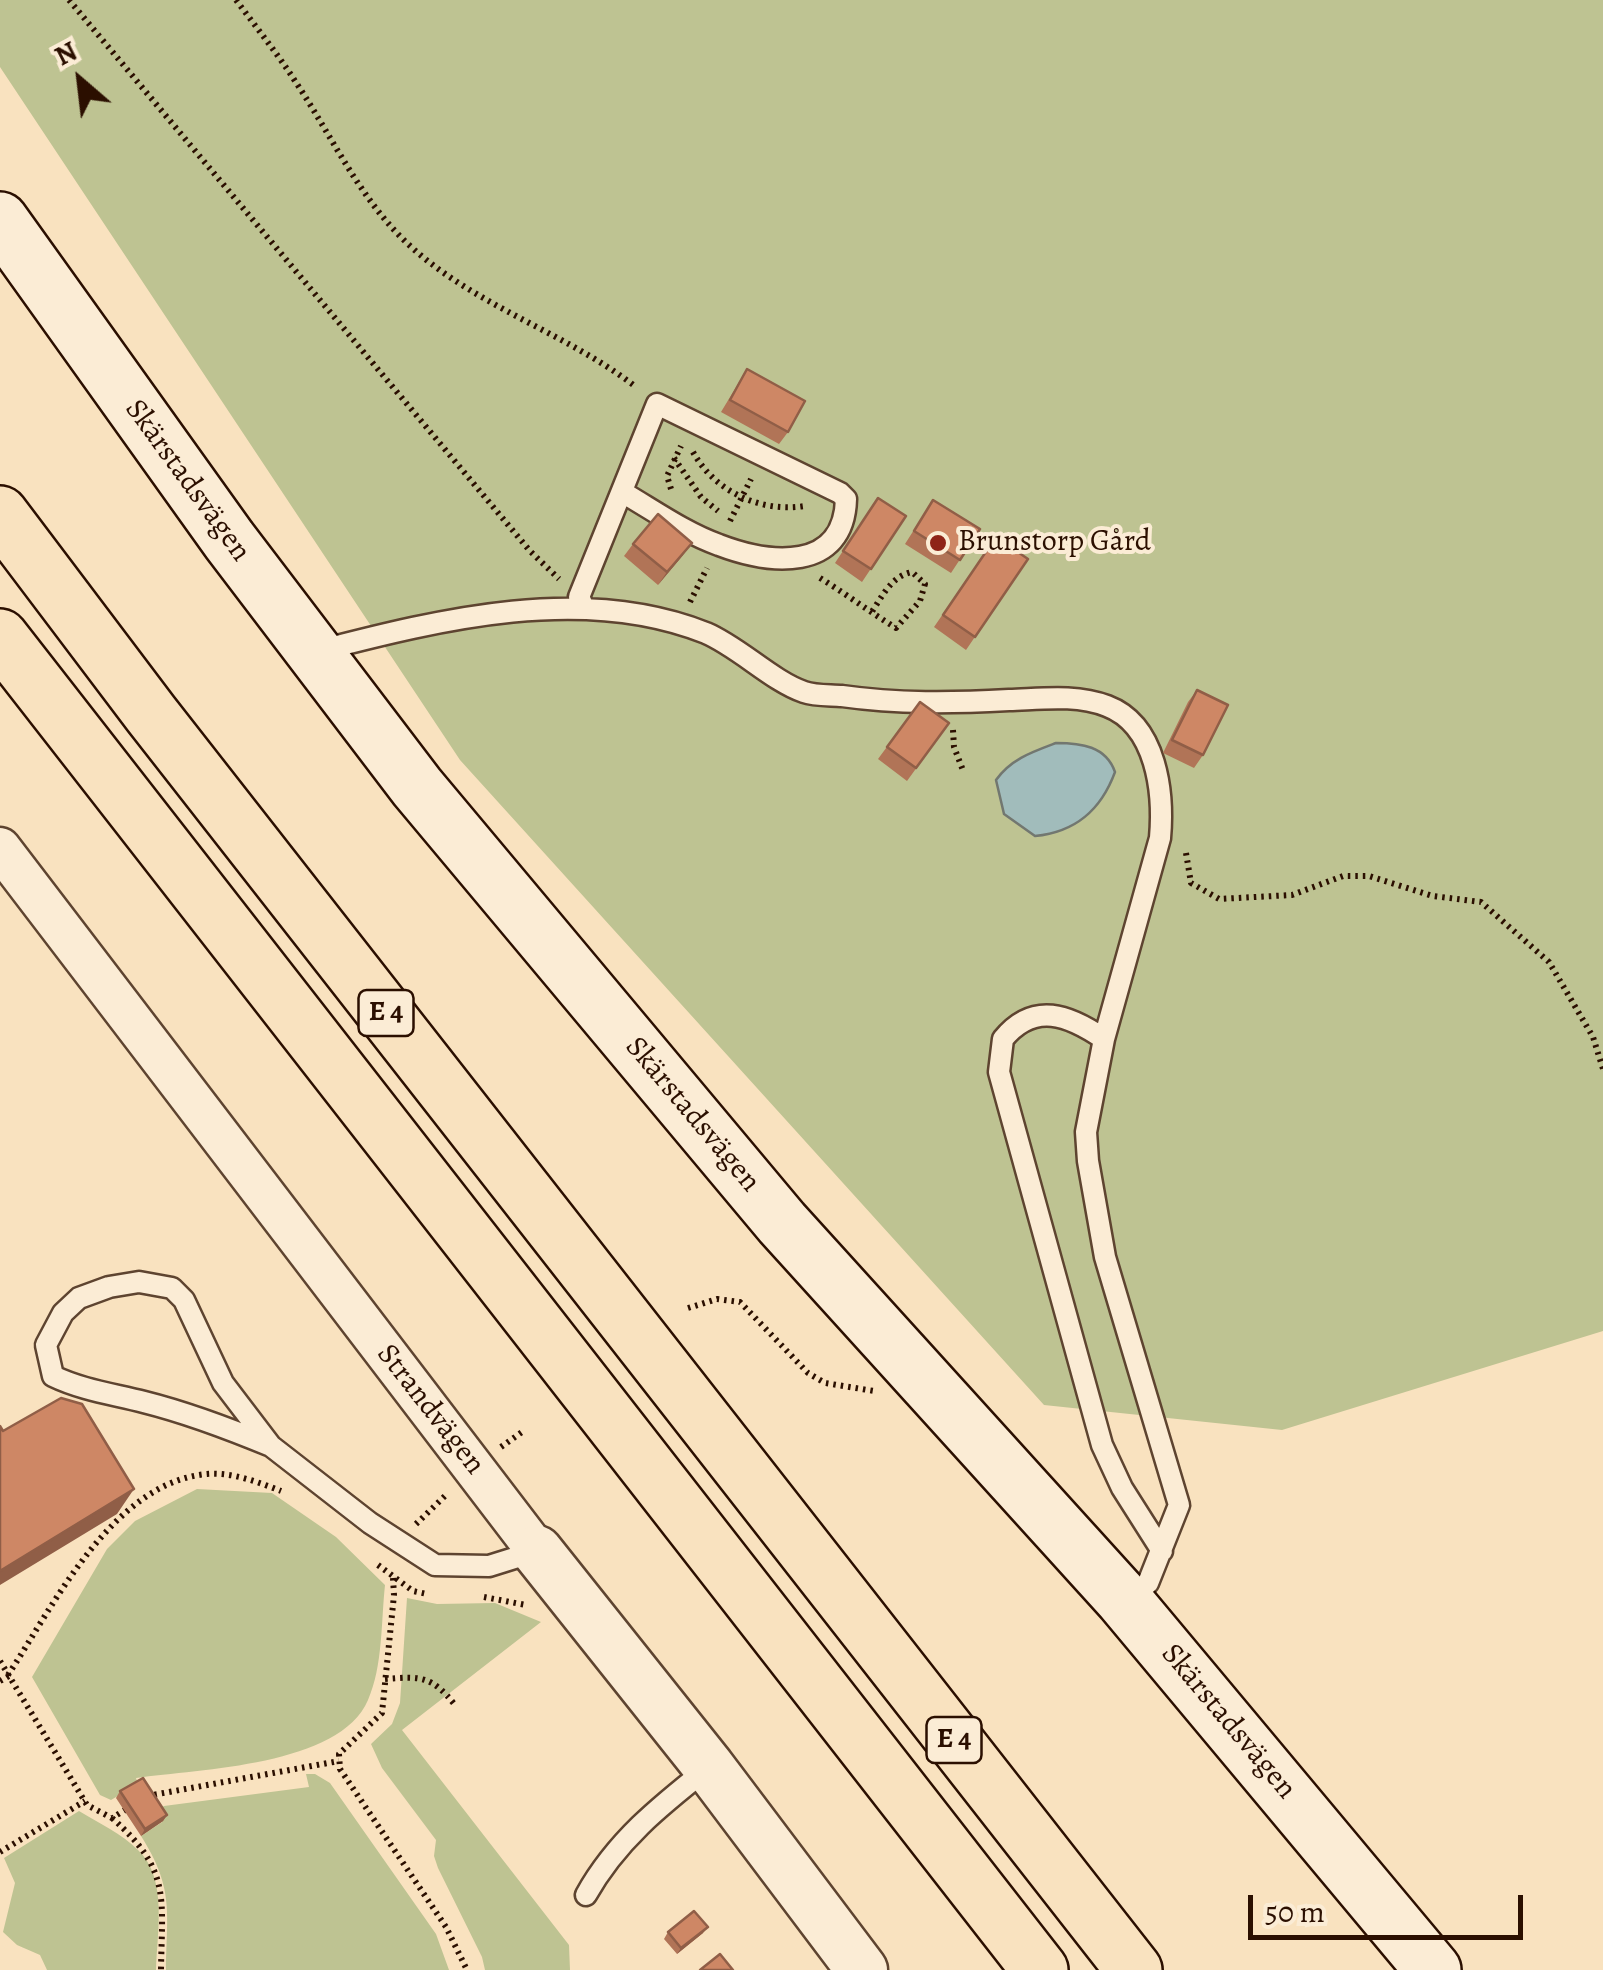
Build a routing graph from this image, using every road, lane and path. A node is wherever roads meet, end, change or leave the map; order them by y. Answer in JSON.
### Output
{"nodes":[{"id":1,"x":69,"y":0,"type":"edge"},
{"id":2,"x":236,"y":0,"type":"edge"},
{"id":3,"x":0,"y":220,"type":"edge"},
{"id":4,"x":657,"y":404,"type":"junction"},
{"id":5,"x":674,"y":458,"type":"junction"},
{"id":6,"x":750,"y":482,"type":"dead end"},
{"id":7,"x":622,"y":492,"type":"junction"},
{"id":8,"x":840,"y":493,"type":"junction"},
{"id":9,"x":742,"y":498,"type":"junction"},
{"id":10,"x":734,"y":513,"type":"dead end"},
{"id":11,"x":0,"y":514,"type":"edge"},
{"id":12,"x":748,"y":526,"type":"dead end"},
{"id":13,"x":712,"y":542,"type":"junction"},
{"id":14,"x":805,"y":557,"type":"junction"},
{"id":15,"x":581,"y":602,"type":"junction"},
{"id":16,"x":871,"y":613,"type":"junction"},
{"id":17,"x":678,"y":625,"type":"junction"},
{"id":18,"x":0,"y":637,"type":"edge"},
{"id":19,"x":315,"y":652,"type":"junction"},
{"id":20,"x":954,"y":747,"type":"dead end"},
{"id":21,"x":964,"y":774,"type":"dead end"},
{"id":22,"x":0,"y":848,"type":"edge"},
{"id":23,"x":1191,"y":883,"type":"dead end"},
{"id":24,"x":1104,"y":1039,"type":"junction"},
{"id":25,"x":1603,"y":1069,"type":"edge"},
{"id":26,"x":688,"y":1308,"type":"dead end"},
{"id":27,"x":914,"y":1368,"type":"junction"},
{"id":28,"x":271,"y":1446,"type":"junction"},
{"id":29,"x":291,"y":1495,"type":"dead end"},
{"id":30,"x":537,"y":1551,"type":"junction"},
{"id":31,"x":1162,"y":1551,"type":"junction"},
{"id":32,"x":364,"y":1554,"type":"dead end"},
{"id":33,"x":392,"y":1567,"type":"dead end"},
{"id":34,"x":393,"y":1577,"type":"junction"},
{"id":35,"x":471,"y":1596,"type":"dead end"},
{"id":36,"x":436,"y":1597,"type":"dead end"},
{"id":37,"x":1126,"y":1602,"type":"junction"},
{"id":38,"x":535,"y":1610,"type":"dead end"},
{"id":39,"x":0,"y":1661,"type":"edge"},
{"id":40,"x":8,"y":1675,"type":"junction"},
{"id":41,"x":385,"y":1680,"type":"junction"},
{"id":42,"x":0,"y":1681,"type":"edge"},
{"id":43,"x":455,"y":1704,"type":"dead end"},
{"id":44,"x":339,"y":1761,"type":"junction"},
{"id":45,"x":709,"y":1767,"type":"junction"},
{"id":46,"x":146,"y":1797,"type":"edge"},
{"id":47,"x":906,"y":1799,"type":"junction"},
{"id":48,"x":84,"y":1800,"type":"junction"},
{"id":49,"x":124,"y":1810,"type":"edge"},
{"id":50,"x":112,"y":1818,"type":"junction"},
{"id":51,"x":0,"y":1852,"type":"edge"},
{"id":52,"x":586,"y":1895,"type":"dead end"},
{"id":53,"x":161,"y":1970,"type":"edge"},
{"id":54,"x":466,"y":1970,"type":"edge"},
{"id":55,"x":862,"y":1970,"type":"edge"},
{"id":56,"x":1004,"y":1970,"type":"edge"},
{"id":57,"x":1040,"y":1970,"type":"edge"},
{"id":58,"x":1134,"y":1970,"type":"edge"},
{"id":59,"x":1433,"y":1970,"type":"edge"}],
"edges":[{"from":1,"to":15,"type":"path"},
{"from":2,"to":4,"type":"path"},
{"from":3,"to":19,"type":"main road","name":"Skärstadsvägen"},
{"from":4,"to":7,"type":"lane"},
{"from":4,"to":8,"type":"lane"},
{"from":5,"to":9,"type":"path"},
{"from":5,"to":12,"type":"path"},
{"from":5,"to":13,"type":"path"},
{"from":6,"to":9,"type":"path"},
{"from":7,"to":13,"type":"lane"},
{"from":7,"to":15,"type":"lane"},
{"from":8,"to":9,"type":"path"},
{"from":8,"to":14,"type":"lane"},
{"from":9,"to":10,"type":"path"},
{"from":11,"to":58,"type":"highway","number":"E 4"},
{"from":13,"to":14,"type":"lane"},
{"from":13,"to":17,"type":"path"},
{"from":14,"to":16,"type":"path"},
{"from":15,"to":17,"type":"lane"},
{"from":15,"to":19,"type":"lane"},
{"from":16,"to":16,"type":"path"},
{"from":17,"to":24,"type":"lane"},
{"from":18,"to":47,"type":"highway","number":"E 4"},
{"from":19,"to":27,"type":"main road","name":"Skärstadsvägen"},
{"from":20,"to":21,"type":"path"},
{"from":22,"to":30,"type":"street","name":"Strandvägen"},
{"from":23,"to":25,"type":"path"},
{"from":24,"to":31,"type":"lane"},
{"from":24,"to":31,"type":"lane"},
{"from":26,"to":27,"type":"path"},
{"from":27,"to":37,"type":"main road","name":"Skärstadsvägen"},
{"from":28,"to":28,"type":"lane"},
{"from":28,"to":30,"type":"lane"},
{"from":29,"to":40,"type":"path"},
{"from":30,"to":45,"type":"street","name":"Strandvägen"},
{"from":31,"to":37,"type":"lane"},
{"from":32,"to":34,"type":"path"},
{"from":33,"to":34,"type":"path"},
{"from":34,"to":36,"type":"path"},
{"from":34,"to":41,"type":"path"},
{"from":35,"to":38,"type":"path"},
{"from":37,"to":59,"type":"main road","name":"Skärstadsvägen"},
{"from":39,"to":40,"type":"path"},
{"from":40,"to":42,"type":"path"},
{"from":40,"to":48,"type":"path"},
{"from":41,"to":43,"type":"path"},
{"from":41,"to":44,"type":"path"},
{"from":44,"to":46,"type":"path"},
{"from":44,"to":54,"type":"path"},
{"from":45,"to":52,"type":"lane"},
{"from":45,"to":55,"type":"street","name":"Strandvägen"},
{"from":47,"to":56,"type":"highway"},
{"from":47,"to":57,"type":"highway","number":"E 4"},
{"from":48,"to":50,"type":"path"},
{"from":48,"to":51,"type":"path"},
{"from":49,"to":50,"type":"path"},
{"from":50,"to":53,"type":"path"}]}
